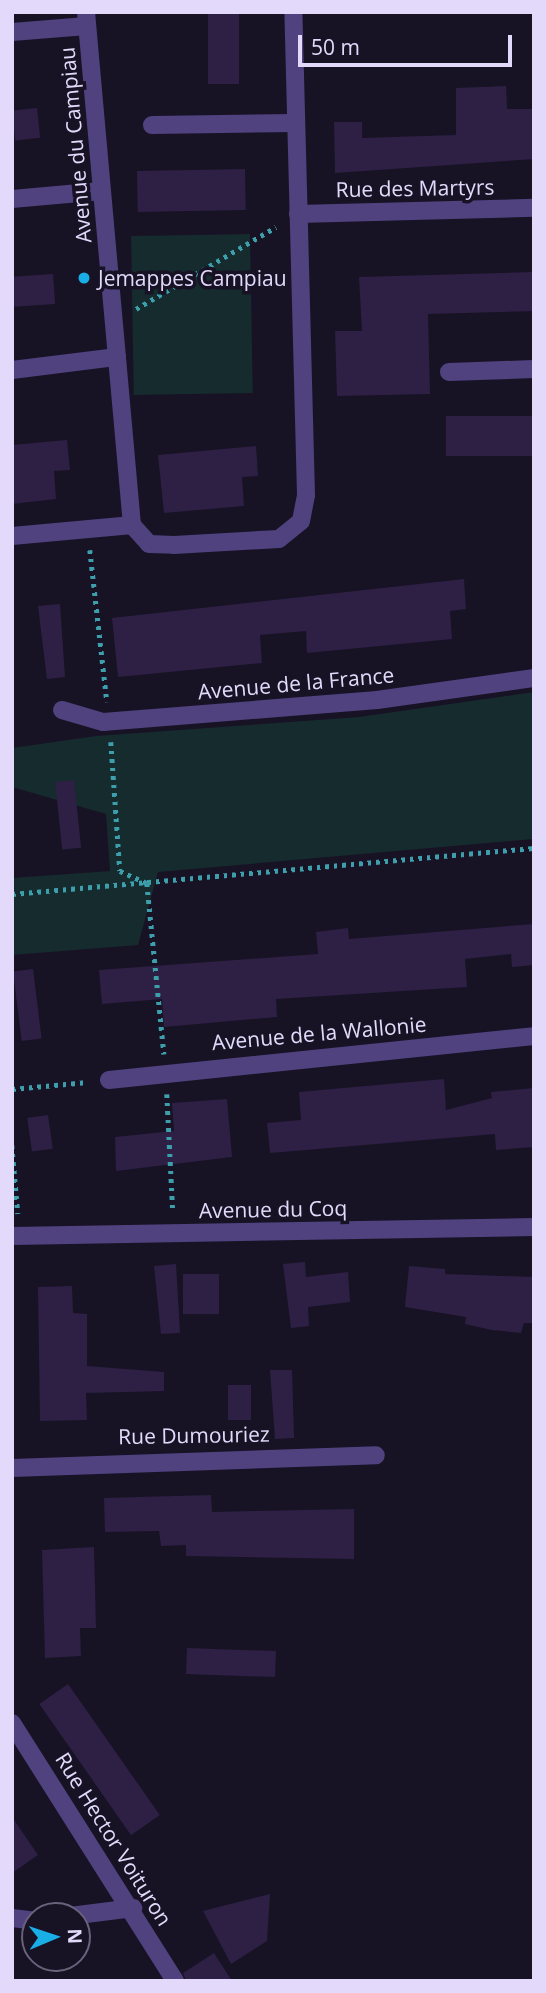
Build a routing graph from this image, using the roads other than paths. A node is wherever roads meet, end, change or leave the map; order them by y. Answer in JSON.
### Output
{"nodes":[{"id":1,"x":293,"y":12,"type":"edge"},
{"id":2,"x":87,"y":19,"type":"edge"},
{"id":3,"x":12,"y":33,"type":"edge"},
{"id":4,"x":295,"y":123,"type":"junction"},
{"id":5,"x":152,"y":125,"type":"dead end"},
{"id":6,"x":102,"y":191,"type":"junction"},
{"id":7,"x":12,"y":200,"type":"edge"},
{"id":8,"x":534,"y":208,"type":"edge"},
{"id":9,"x":298,"y":214,"type":"junction"},
{"id":10,"x":117,"y":358,"type":"junction"},
{"id":11,"x":534,"y":369,"type":"edge"},
{"id":12,"x":12,"y":370,"type":"edge"},
{"id":13,"x":449,"y":372,"type":"dead end"},
{"id":14,"x":132,"y":525,"type":"junction"},
{"id":15,"x":12,"y":536,"type":"edge"},
{"id":16,"x":534,"y":678,"type":"edge"},
{"id":17,"x":62,"y":710,"type":"dead end"},
{"id":18,"x":534,"y":1036,"type":"edge"},
{"id":19,"x":109,"y":1080,"type":"road end"},
{"id":20,"x":534,"y":1227,"type":"edge"},
{"id":21,"x":16,"y":1236,"type":"edge"},
{"id":22,"x":376,"y":1455,"type":"dead end"},
{"id":23,"x":12,"y":1468,"type":"edge"},
{"id":24,"x":12,"y":1723,"type":"edge"},
{"id":25,"x":132,"y":1908,"type":"junction"},
{"id":26,"x":91,"y":1913,"type":"edge"},
{"id":27,"x":174,"y":1981,"type":"edge"}],
"edges":[{"from":1,"to":4,"type":"street"},
{"from":2,"to":3,"type":"street"},
{"from":2,"to":6,"type":"street","name":"Avenue du Campiau"},
{"from":4,"to":5,"type":"street"},
{"from":4,"to":9,"type":"street"},
{"from":6,"to":7,"type":"street"},
{"from":6,"to":10,"type":"street","name":"Avenue du Campiau"},
{"from":8,"to":9,"type":"street","name":"Rue des Martyrs"},
{"from":9,"to":14,"type":"street"},
{"from":10,"to":12,"type":"street"},
{"from":10,"to":14,"type":"street","name":"Avenue du Campiau"},
{"from":11,"to":13,"type":"street"},
{"from":14,"to":15,"type":"street"},
{"from":16,"to":17,"type":"street","name":"Avenue de la France"},
{"from":18,"to":19,"type":"street","name":"Avenue de la Wallonie"},
{"from":20,"to":21,"type":"street","name":"Avenue du Coq"},
{"from":22,"to":23,"type":"street","name":"Rue Dumouriez"},
{"from":24,"to":25,"type":"street","name":"Rue Hector Voituron"},
{"from":25,"to":26,"type":"street"},
{"from":25,"to":27,"type":"street","name":"Rue Hector Voituron"}]}
